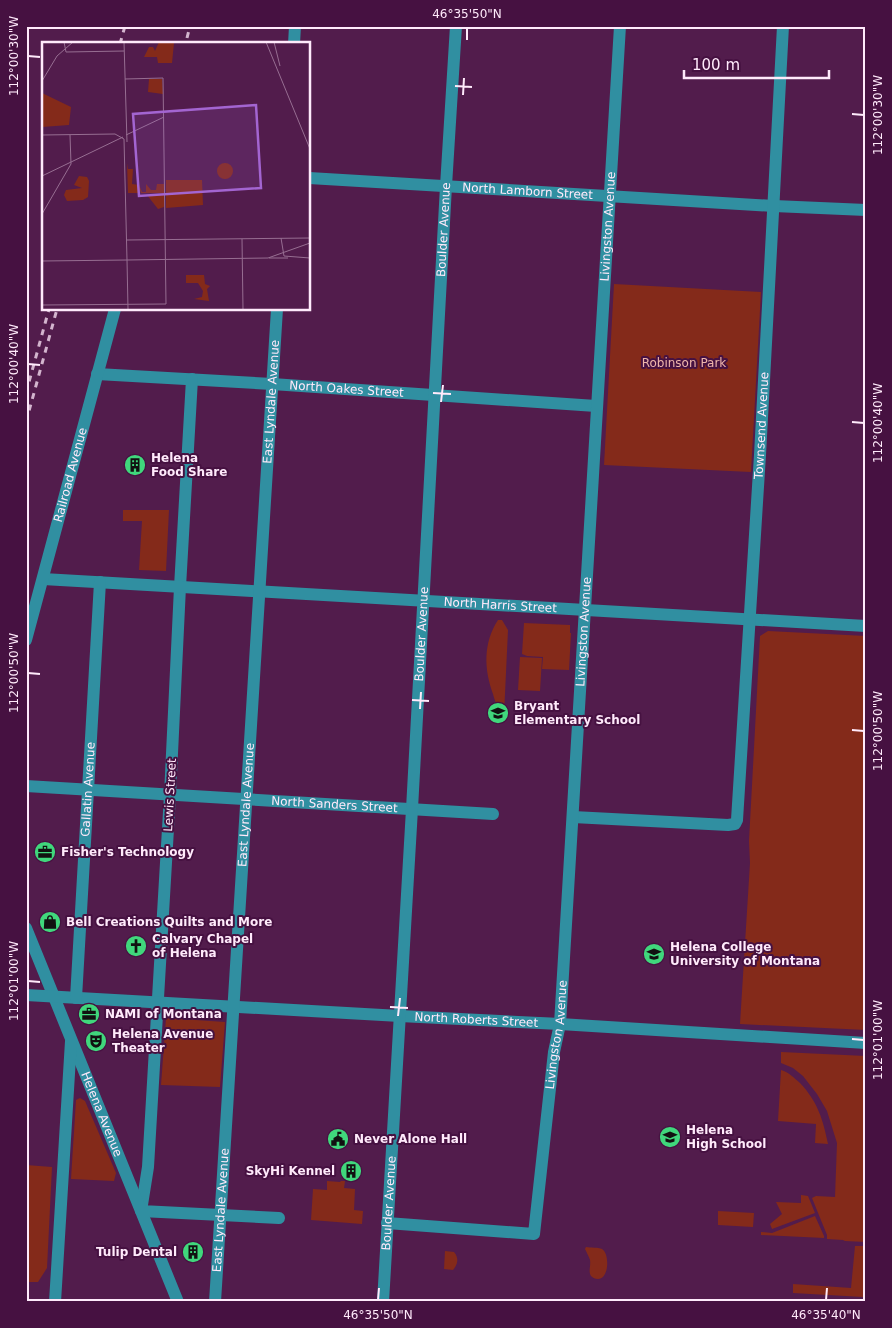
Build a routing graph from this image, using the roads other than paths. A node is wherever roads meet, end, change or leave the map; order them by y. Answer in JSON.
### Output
{"nodes":[{"id":1,"x":295,"y":26,"type":"edge"},
{"id":2,"x":456,"y":26,"type":"edge"},
{"id":3,"x":620,"y":26,"type":"edge"},
{"id":4,"x":783,"y":26,"type":"edge"},
{"id":5,"x":294,"y":42,"type":"edge"},
{"id":6,"x":310,"y":178,"type":"edge"},
{"id":7,"x":446,"y":186,"type":"junction"},
{"id":8,"x":610,"y":196,"type":"junction"},
{"id":9,"x":774,"y":206,"type":"junction"},
{"id":10,"x":866,"y":210,"type":"edge"},
{"id":11,"x":115,"y":310,"type":"edge"},
{"id":12,"x":277,"y":310,"type":"edge"},
{"id":13,"x":97,"y":374,"type":"junction"},
{"id":14,"x":192,"y":379,"type":"junction"},
{"id":15,"x":272,"y":384,"type":"junction"},
{"id":16,"x":434,"y":395,"type":"junction"},
{"id":17,"x":596,"y":406,"type":"junction"},
{"id":18,"x":43,"y":578,"type":"junction"},
{"id":19,"x":100,"y":582,"type":"junction"},
{"id":20,"x":180,"y":586,"type":"junction"},
{"id":21,"x":260,"y":591,"type":"junction"},
{"id":22,"x":423,"y":600,"type":"junction"},
{"id":23,"x":585,"y":610,"type":"junction"},
{"id":24,"x":750,"y":620,"type":"junction"},
{"id":25,"x":866,"y":626,"type":"edge"},
{"id":26,"x":26,"y":640,"type":"edge"},
{"id":27,"x":26,"y":786,"type":"edge"},
{"id":28,"x":88,"y":789,"type":"junction"},
{"id":29,"x":170,"y":795,"type":"junction"},
{"id":30,"x":246,"y":800,"type":"junction"},
{"id":31,"x":412,"y":808,"type":"junction"},
{"id":32,"x":493,"y":814,"type":"dead end"},
{"id":33,"x":573,"y":817,"type":"junction"},
{"id":34,"x":26,"y":928,"type":"edge"},
{"id":35,"x":26,"y":995,"type":"edge"},
{"id":36,"x":55,"y":996,"type":"junction"},
{"id":37,"x":76,"y":998,"type":"junction"},
{"id":38,"x":158,"y":1003,"type":"junction"},
{"id":39,"x":233,"y":1006,"type":"junction"},
{"id":40,"x":400,"y":1016,"type":"junction"},
{"id":41,"x":560,"y":1024,"type":"junction"},
{"id":42,"x":72,"y":1039,"type":"junction"},
{"id":43,"x":866,"y":1043,"type":"edge"},
{"id":44,"x":141,"y":1211,"type":"junction"},
{"id":45,"x":220,"y":1215,"type":"junction"},
{"id":46,"x":279,"y":1218,"type":"dead end"},
{"id":47,"x":387,"y":1223,"type":"junction"},
{"id":48,"x":55,"y":1302,"type":"edge"},
{"id":49,"x":178,"y":1302,"type":"edge"},
{"id":50,"x":215,"y":1302,"type":"edge"},
{"id":51,"x":383,"y":1302,"type":"edge"}],
"edges":[{"from":1,"to":5,"type":"street"},
{"from":2,"to":7,"type":"street","name":"Boulder Avenue"},
{"from":3,"to":8,"type":"street","name":"Livingston Avenue"},
{"from":4,"to":9,"type":"street","name":"Townsend Avenue"},
{"from":6,"to":7,"type":"street","name":"North Lamborn Street"},
{"from":7,"to":8,"type":"street","name":"North Lamborn Street"},
{"from":7,"to":16,"type":"street","name":"Boulder Avenue"},
{"from":8,"to":9,"type":"street","name":"North Lamborn Street"},
{"from":8,"to":17,"type":"street","name":"Livingston Avenue"},
{"from":9,"to":10,"type":"street","name":"North Lamborn Street"},
{"from":9,"to":24,"type":"street","name":"Townsend Avenue"},
{"from":11,"to":13,"type":"street","name":"Railroad Avenue"},
{"from":12,"to":15,"type":"street","name":"East Lyndale Avenue"},
{"from":13,"to":14,"type":"street","name":"North Oakes Street"},
{"from":13,"to":18,"type":"street","name":"Railroad Avenue"},
{"from":14,"to":15,"type":"street","name":"North Oakes Street"},
{"from":14,"to":20,"type":"street","name":"Lewis Street"},
{"from":15,"to":16,"type":"street","name":"North Oakes Street"},
{"from":15,"to":21,"type":"street","name":"East Lyndale Avenue"},
{"from":16,"to":17,"type":"street","name":"North Oakes Street"},
{"from":16,"to":22,"type":"street","name":"Boulder Avenue"},
{"from":17,"to":23,"type":"street","name":"Livingston Avenue"},
{"from":18,"to":19,"type":"street","name":"North Harris Street"},
{"from":18,"to":26,"type":"street","name":"Railroad Avenue"},
{"from":19,"to":20,"type":"street","name":"North Harris Street"},
{"from":19,"to":28,"type":"street","name":"Gallatin Avenue"},
{"from":20,"to":21,"type":"street","name":"North Harris Street"},
{"from":20,"to":29,"type":"street","name":"Lewis Street"},
{"from":21,"to":22,"type":"street","name":"North Harris Street"},
{"from":21,"to":30,"type":"street","name":"East Lyndale Avenue"},
{"from":22,"to":23,"type":"street","name":"North Harris Street"},
{"from":22,"to":31,"type":"street","name":"Boulder Avenue"},
{"from":23,"to":24,"type":"street","name":"North Harris Street"},
{"from":23,"to":33,"type":"street","name":"Livingston Avenue"},
{"from":24,"to":25,"type":"street","name":"North Harris Street"},
{"from":24,"to":33,"type":"street","name":"Townsend Avenue"},
{"from":27,"to":28,"type":"street","name":"North Sanders Street"},
{"from":28,"to":29,"type":"street","name":"North Sanders Street"},
{"from":28,"to":37,"type":"street","name":"Gallatin Avenue"},
{"from":29,"to":30,"type":"street","name":"North Sanders Street"},
{"from":29,"to":38,"type":"street","name":"Lewis Street"},
{"from":30,"to":31,"type":"street","name":"North Sanders Street"},
{"from":30,"to":39,"type":"street","name":"East Lyndale Avenue"},
{"from":31,"to":32,"type":"street","name":"North Sanders Street"},
{"from":31,"to":40,"type":"street","name":"Boulder Avenue"},
{"from":33,"to":41,"type":"street","name":"Livingston Avenue"},
{"from":34,"to":36,"type":"street","name":"Helena Avenue"},
{"from":35,"to":36,"type":"street","name":"North Roberts Street"},
{"from":36,"to":37,"type":"street","name":"North Roberts Street"},
{"from":36,"to":42,"type":"street","name":"Helena Avenue"},
{"from":37,"to":38,"type":"street","name":"North Roberts Street"},
{"from":38,"to":39,"type":"street","name":"North Roberts Street"},
{"from":38,"to":44,"type":"street","name":"Lewis Street"},
{"from":39,"to":40,"type":"street","name":"North Roberts Street"},
{"from":39,"to":45,"type":"street","name":"East Lyndale Avenue"},
{"from":40,"to":41,"type":"street","name":"North Roberts Street"},
{"from":40,"to":47,"type":"street","name":"Boulder Avenue"},
{"from":41,"to":43,"type":"street","name":"North Roberts Street"},
{"from":41,"to":47,"type":"street","name":"Livingston Avenue"},
{"from":42,"to":44,"type":"street","name":"Helena Avenue"},
{"from":42,"to":48,"type":"street"},
{"from":44,"to":45,"type":"street"},
{"from":44,"to":49,"type":"street","name":"Helena Avenue"},
{"from":45,"to":46,"type":"street"},
{"from":45,"to":50,"type":"street","name":"East Lyndale Avenue"},
{"from":47,"to":51,"type":"street","name":"Boulder Avenue"}]}
